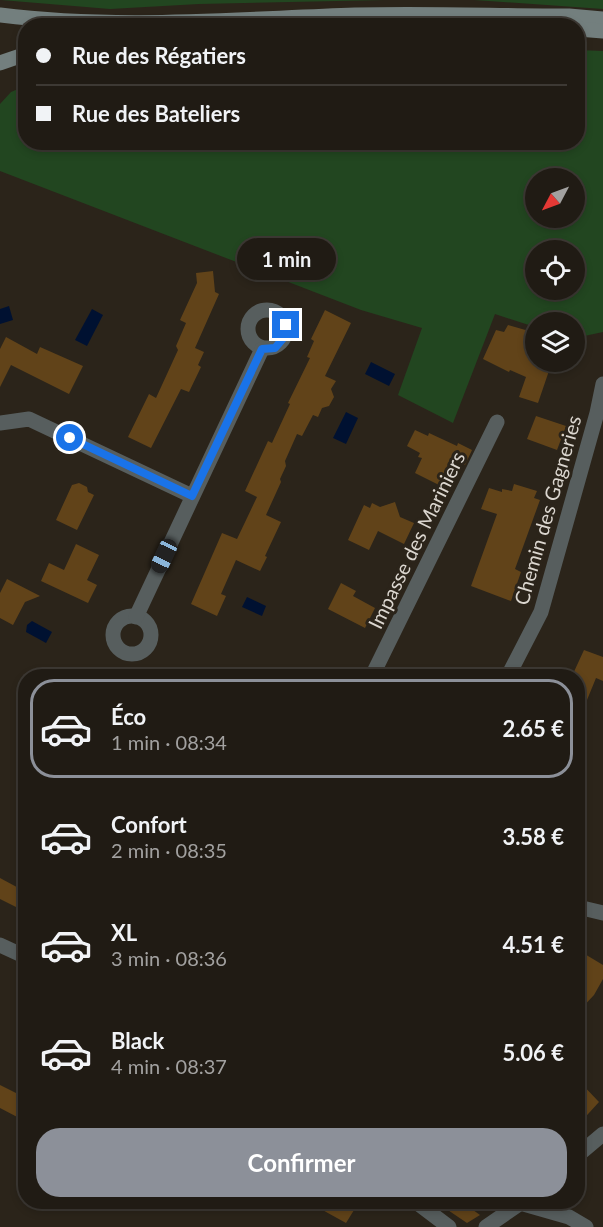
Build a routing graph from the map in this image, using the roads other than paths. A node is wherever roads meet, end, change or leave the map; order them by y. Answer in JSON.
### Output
{"nodes":[{"id":1,"x":0,"y":15,"type":"edge"},
{"id":2,"x":29,"y":18,"type":"edge"},
{"id":3,"x":285,"y":18,"type":"edge"},
{"id":4,"x":603,"y":19,"type":"edge"},
{"id":5,"x":585,"y":30,"type":"edge"},
{"id":6,"x":603,"y":31,"type":"edge"},
{"id":7,"x":18,"y":57,"type":"edge"},
{"id":8,"x":0,"y":63,"type":"edge"},
{"id":9,"x":262,"y":349,"type":"dead end"},
{"id":10,"x":603,"y":384,"type":"edge"},
{"id":11,"x":497,"y":422,"type":"dead end"},
{"id":12,"x":0,"y":423,"type":"edge"},
{"id":13,"x":192,"y":496,"type":"junction"},
{"id":14,"x":136,"y":616,"type":"dead end"},
{"id":15,"x":375,"y":669,"type":"edge"},
{"id":16,"x":512,"y":669,"type":"edge"},
{"id":17,"x":585,"y":909,"type":"edge"},
{"id":18,"x":603,"y":913,"type":"edge"},
{"id":19,"x":0,"y":945,"type":"edge"},
{"id":20,"x":18,"y":953,"type":"edge"},
{"id":21,"x":603,"y":1134,"type":"edge"},
{"id":22,"x":585,"y":1149,"type":"edge"},
{"id":23,"x":425,"y":1209,"type":"edge"},
{"id":24,"x":511,"y":1209,"type":"edge"},
{"id":25,"x":543,"y":1209,"type":"edge"},
{"id":26,"x":448,"y":1227,"type":"edge"},
{"id":27,"x":486,"y":1227,"type":"edge"},
{"id":28,"x":586,"y":1227,"type":"edge"}],
"edges":[{"from":1,"to":2,"type":"main road"},
{"from":3,"to":4,"type":"main road"},
{"from":5,"to":6,"type":"main road"},
{"from":7,"to":8,"type":"main road"},
{"from":9,"to":13,"type":"street"},
{"from":10,"to":16,"type":"street","name":"Chemin des Gagneries"},
{"from":11,"to":15,"type":"street","name":"Impasse des Mariniers"},
{"from":12,"to":13,"type":"street"},
{"from":13,"to":14,"type":"street"},
{"from":17,"to":18,"type":"street"},
{"from":19,"to":20,"type":"street"},
{"from":21,"to":22,"type":"street"},
{"from":23,"to":26,"type":"street"},
{"from":24,"to":27,"type":"street"},
{"from":25,"to":28,"type":"street"}]}
